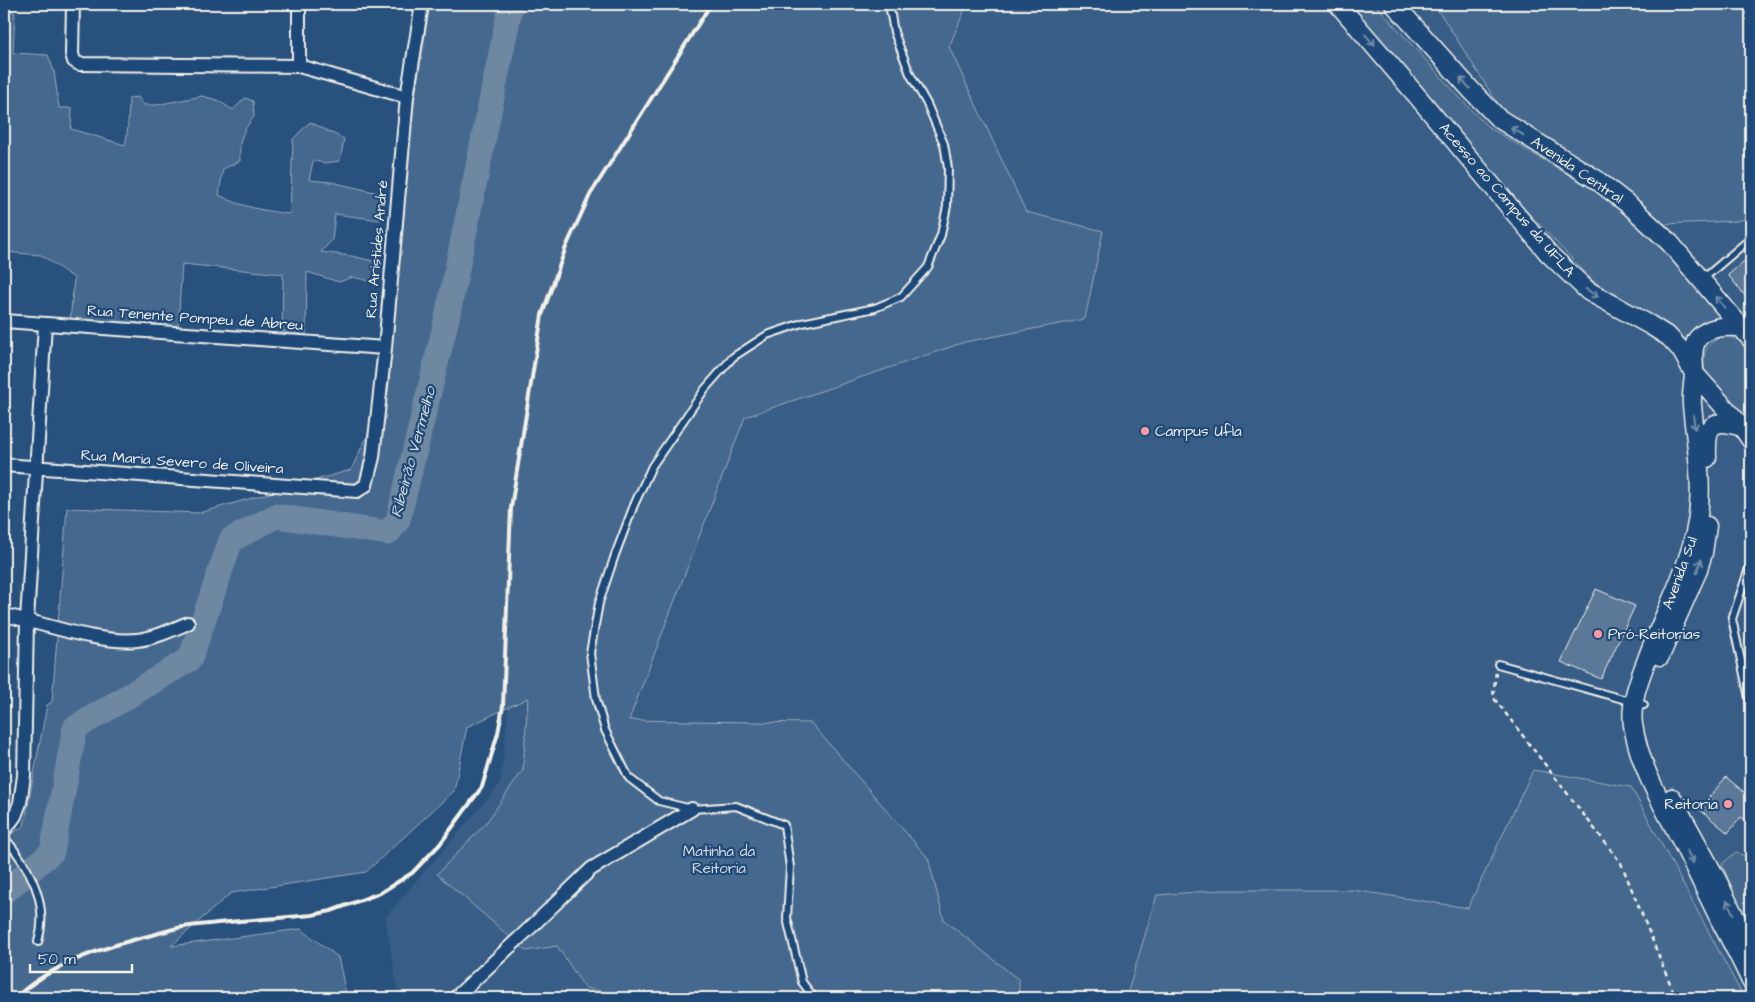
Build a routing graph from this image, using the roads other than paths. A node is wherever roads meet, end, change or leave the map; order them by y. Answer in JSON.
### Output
{"nodes":[{"id":1,"x":73,"y":4,"type":"edge"},
{"id":2,"x":299,"y":4,"type":"edge"},
{"id":3,"x":422,"y":4,"type":"edge"},
{"id":4,"x":889,"y":4,"type":"edge"},
{"id":5,"x":1338,"y":4,"type":"edge"},
{"id":6,"x":1394,"y":4,"type":"edge"},
{"id":7,"x":299,"y":66,"type":"junction"},
{"id":8,"x":407,"y":96,"type":"junction"},
{"id":9,"x":1751,"y":238,"type":"edge"},
{"id":10,"x":1702,"y":280,"type":"junction"},
{"id":11,"x":4,"y":321,"type":"edge"},
{"id":12,"x":45,"y":324,"type":"junction"},
{"id":13,"x":1746,"y":333,"type":"edge"},
{"id":14,"x":384,"y":348,"type":"junction"},
{"id":15,"x":1694,"y":373,"type":"junction"},
{"id":16,"x":1747,"y":433,"type":"edge"},
{"id":17,"x":4,"y":465,"type":"edge"},
{"id":18,"x":36,"y":467,"type":"junction"},
{"id":19,"x":357,"y":491,"type":"joint"},
{"id":20,"x":1751,"y":562,"type":"edge"},
{"id":21,"x":4,"y":615,"type":"edge"},
{"id":22,"x":27,"y":620,"type":"junction"},
{"id":23,"x":188,"y":623,"type":"dead end"},
{"id":24,"x":1498,"y":664,"type":"road end"},
{"id":25,"x":1638,"y":704,"type":"junction"},
{"id":26,"x":1751,"y":707,"type":"edge"},
{"id":27,"x":692,"y":809,"type":"junction"},
{"id":28,"x":4,"y":831,"type":"edge"},
{"id":29,"x":4,"y":836,"type":"edge"},
{"id":30,"x":38,"y":942,"type":"dead end"},
{"id":31,"x":1751,"y":951,"type":"edge"},
{"id":32,"x":1751,"y":981,"type":"edge"},
{"id":33,"x":455,"y":998,"type":"edge"},
{"id":34,"x":814,"y":998,"type":"edge"}],
"edges":[{"from":1,"to":7,"type":"street"},
{"from":2,"to":7,"type":"street"},
{"from":3,"to":8,"type":"street","name":"Rua Aristides André"},
{"from":4,"to":27,"type":"lane"},
{"from":5,"to":15,"type":"street","name":"Acesso ao Campus da UFLA","one_way":true},
{"from":10,"to":6,"type":"street","name":"Avenida Central","one_way":true},
{"from":7,"to":8,"type":"street"},
{"from":8,"to":14,"type":"street","name":"Rua Aristides André"},
{"from":9,"to":10,"type":"lane"},
{"from":13,"to":10,"type":"street","name":"Avenida Central","one_way":true},
{"from":11,"to":12,"type":"street","name":"Rua Tenente Pompeu de Abreu"},
{"from":12,"to":14,"type":"street","name":"Rua Tenente Pompeu de Abreu"},
{"from":12,"to":18,"type":"street"},
{"from":13,"to":15,"type":"street","name":"Avenida Sul"},
{"from":14,"to":19,"type":"street","name":"Rua Aristides André"},
{"from":15,"to":16,"type":"street"},
{"from":15,"to":25,"type":"street","name":"Avenida Sul","one_way":true},
{"from":25,"to":16,"type":"street","name":"Avenida Sul","one_way":true},
{"from":17,"to":18,"type":"street","name":"Rua Maria Severo de Oliveira"},
{"from":18,"to":19,"type":"street","name":"Rua Maria Severo de Oliveira"},
{"from":18,"to":22,"type":"street"},
{"from":20,"to":26,"type":"lane"},
{"from":21,"to":22,"type":"street"},
{"from":22,"to":23,"type":"street"},
{"from":22,"to":28,"type":"street"},
{"from":24,"to":25,"type":"lane"},
{"from":31,"to":25,"type":"street","name":"Avenida Sul","one_way":true},
{"from":25,"to":32,"type":"street","name":"Avenida Sul","one_way":true},
{"from":27,"to":33,"type":"street"},
{"from":27,"to":34,"type":"lane"},
{"from":29,"to":30,"type":"lane"}]}
